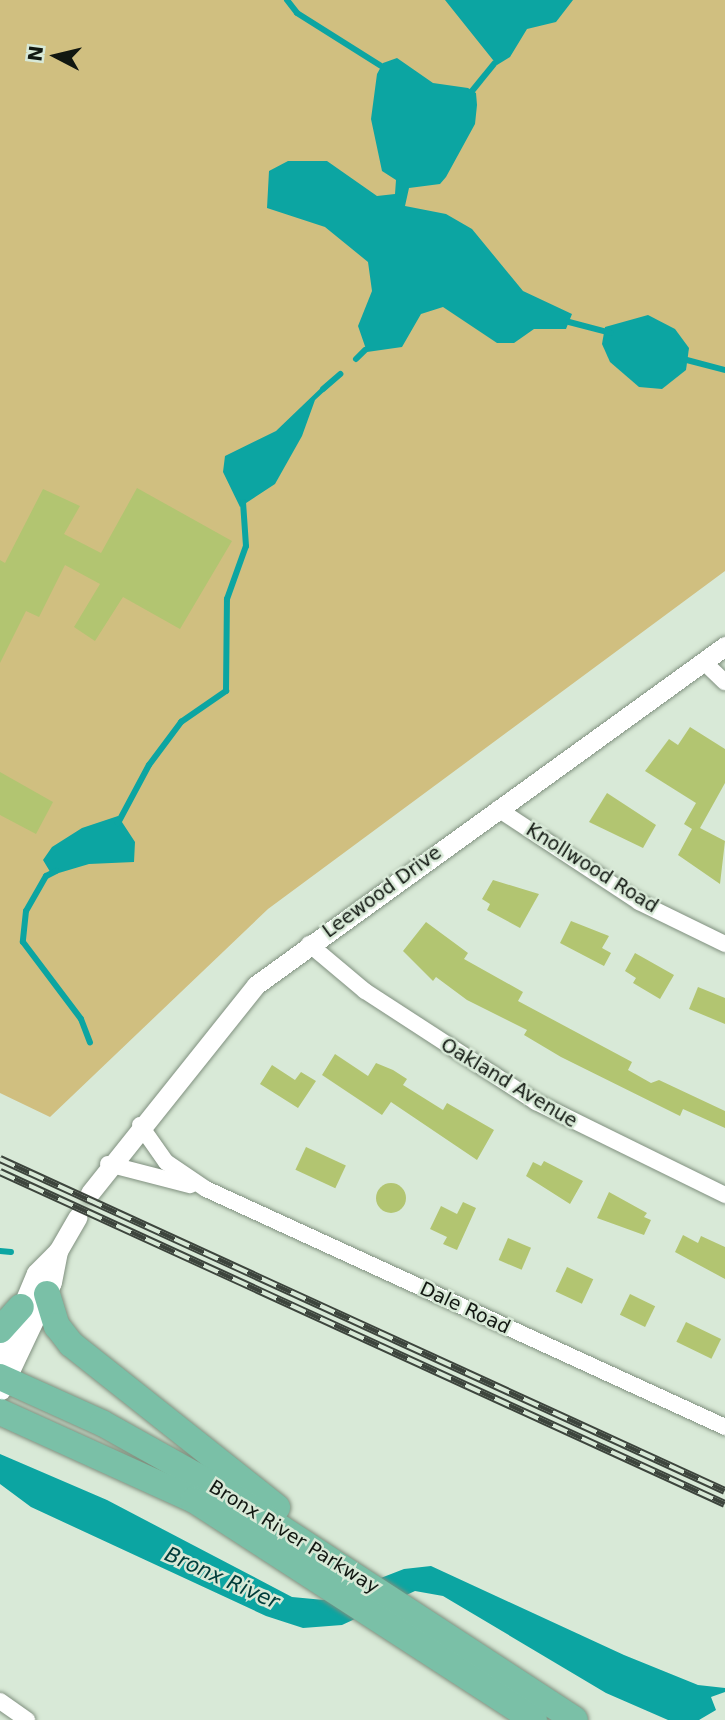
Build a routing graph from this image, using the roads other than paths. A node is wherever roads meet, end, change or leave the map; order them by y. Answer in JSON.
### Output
{"nodes":[{"id":1,"x":725,"y":646,"type":"edge"},
{"id":2,"x":704,"y":662,"type":"junction"},
{"id":3,"x":725,"y":682,"type":"edge"},
{"id":4,"x":498,"y":809,"type":"junction"},
{"id":5,"x":309,"y":944,"type":"junction"},
{"id":6,"x":725,"y":944,"type":"edge"},
{"id":7,"x":140,"y":1125,"type":"junction"},
{"id":8,"x":108,"y":1164,"type":"junction"},
{"id":9,"x":205,"y":1189,"type":"junction"},
{"id":10,"x":90,"y":1193,"type":"dead end"},
{"id":11,"x":725,"y":1195,"type":"edge"},
{"id":12,"x":78,"y":1217,"type":"dead end"},
{"id":13,"x":58,"y":1251,"type":"junction"},
{"id":14,"x":47,"y":1294,"type":"junction"},
{"id":15,"x":21,"y":1307,"type":"junction"},
{"id":16,"x":0,"y":1330,"type":"edge"},
{"id":17,"x":2,"y":1377,"type":"edge"},
{"id":18,"x":0,"y":1412,"type":"edge"},
{"id":19,"x":725,"y":1427,"type":"edge"},
{"id":20,"x":355,"y":1573,"type":"junction"},
{"id":21,"x":390,"y":1611,"type":"junction"},
{"id":22,"x":0,"y":1701,"type":"edge"},
{"id":23,"x":27,"y":1720,"type":"edge"},
{"id":24,"x":534,"y":1720,"type":"edge"},
{"id":25,"x":575,"y":1720,"type":"edge"}],
"edges":[{"from":1,"to":2,"type":"street","name":"Leewood Drive"},
{"from":2,"to":3,"type":"street"},
{"from":2,"to":4,"type":"street","name":"Leewood Drive"},
{"from":4,"to":5,"type":"street","name":"Leewood Drive"},
{"from":4,"to":6,"type":"street","name":"Knollwood Road"},
{"from":5,"to":7,"type":"street","name":"Leewood Drive"},
{"from":5,"to":11,"type":"street","name":"Oakland Avenue"},
{"from":7,"to":8,"type":"street","name":"Leewood Drive"},
{"from":7,"to":9,"type":"street","name":"Dale Road"},
{"from":8,"to":9,"type":"street","name":"Dale Road"},
{"from":8,"to":10,"type":"street","name":"Leewood Drive"},
{"from":9,"to":19,"type":"street","name":"Dale Road"},
{"from":12,"to":13,"type":"street"},
{"from":13,"to":14,"type":"street"},
{"from":13,"to":15,"type":"street"},
{"from":14,"to":17,"type":"street"},
{"from":14,"to":20,"type":"highway"},
{"from":15,"to":16,"type":"highway"},
{"from":15,"to":17,"type":"street"},
{"from":17,"to":20,"type":"highway","name":"Bronx River Parkway"},
{"from":18,"to":21,"type":"highway","name":"Bronx River Parkway"},
{"from":20,"to":21,"type":"highway","name":"Bronx River Parkway"},
{"from":21,"to":24,"type":"highway","name":"Bronx River Parkway"},
{"from":21,"to":25,"type":"highway","name":"Bronx River Parkway"},
{"from":22,"to":23,"type":"street"}]}
